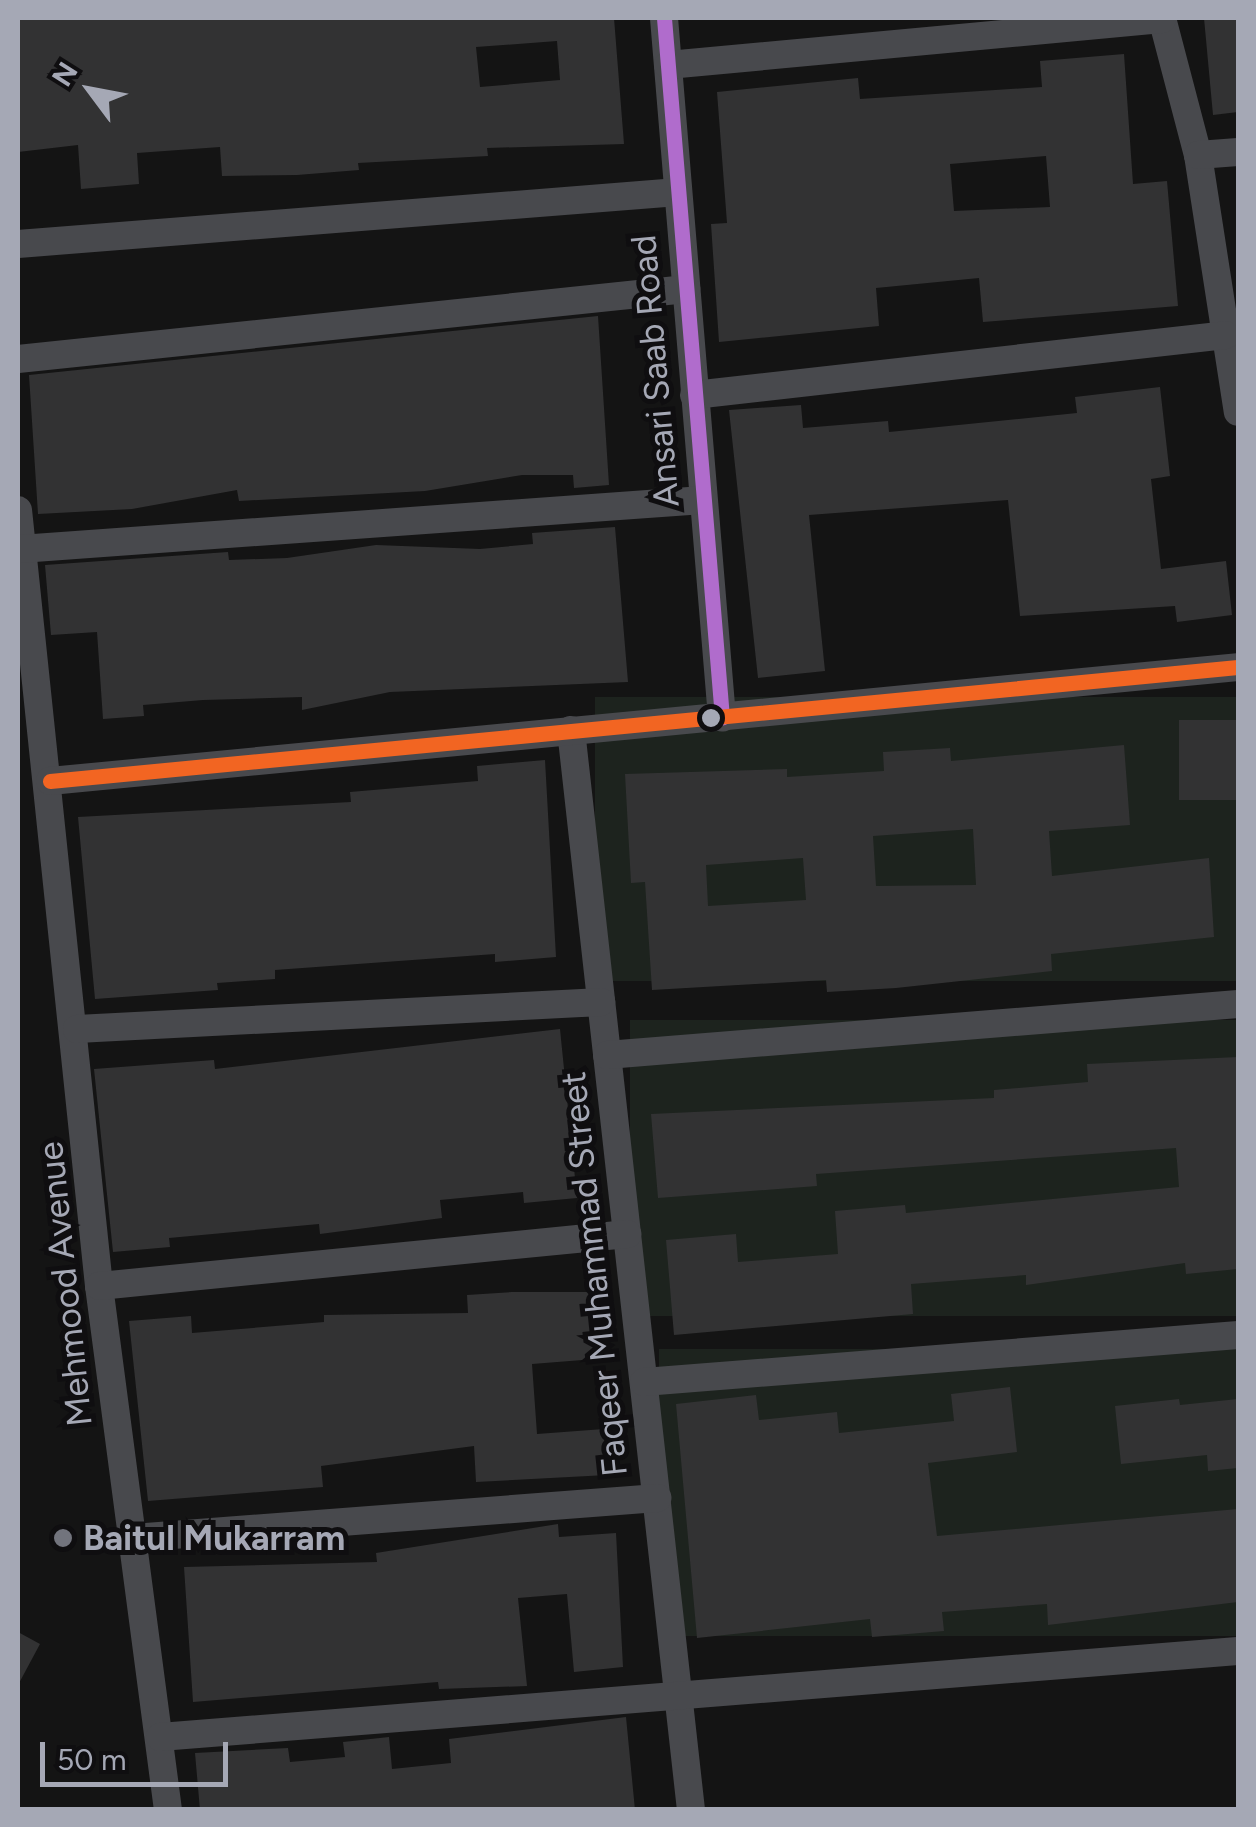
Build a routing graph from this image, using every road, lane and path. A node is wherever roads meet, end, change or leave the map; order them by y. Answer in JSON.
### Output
{"nodes":[{"id":1,"x":664,"y":18,"type":"edge"},
{"id":2,"x":1162,"y":18,"type":"edge"},
{"id":3,"x":668,"y":65,"type":"junction"},
{"id":4,"x":1238,"y":152,"type":"edge"},
{"id":5,"x":1198,"y":155,"type":"junction"},
{"id":6,"x":678,"y":192,"type":"junction"},
{"id":7,"x":18,"y":244,"type":"edge"},
{"id":8,"x":686,"y":289,"type":"junction"},
{"id":9,"x":1226,"y":335,"type":"junction"},
{"id":10,"x":18,"y":359,"type":"edge"},
{"id":11,"x":694,"y":395,"type":"junction"},
{"id":12,"x":1238,"y":412,"type":"edge"},
{"id":13,"x":702,"y":500,"type":"junction"},
{"id":14,"x":18,"y":510,"type":"edge"},
{"id":15,"x":20,"y":548,"type":"junction"},
{"id":16,"x":1238,"y":667,"type":"edge"},
{"id":17,"x":722,"y":718,"type":"junction"},
{"id":18,"x":571,"y":730,"type":"junction"},
{"id":19,"x":50,"y":781,"type":"junction"},
{"id":20,"x":602,"y":1002,"type":"junction"},
{"id":21,"x":1238,"y":1004,"type":"edge"},
{"id":22,"x":77,"y":1029,"type":"junction"},
{"id":23,"x":607,"y":1055,"type":"junction"},
{"id":24,"x":627,"y":1234,"type":"junction"},
{"id":25,"x":99,"y":1286,"type":"junction"},
{"id":26,"x":1238,"y":1335,"type":"edge"},
{"id":27,"x":644,"y":1382,"type":"junction"},
{"id":28,"x":657,"y":1498,"type":"junction"},
{"id":29,"x":133,"y":1538,"type":"junction"},
{"id":30,"x":1238,"y":1651,"type":"edge"},
{"id":31,"x":678,"y":1693,"type":"junction"},
{"id":32,"x":160,"y":1737,"type":"junction"},
{"id":33,"x":168,"y":1810,"type":"edge"},
{"id":34,"x":690,"y":1810,"type":"edge"}],
"edges":[{"from":1,"to":3,"type":"street","name":"Ansari Saab Road"},
{"from":2,"to":3,"type":"street"},
{"from":2,"to":5,"type":"street"},
{"from":3,"to":6,"type":"street","name":"Ansari Saab Road"},
{"from":4,"to":5,"type":"street"},
{"from":5,"to":9,"type":"street"},
{"from":6,"to":7,"type":"street"},
{"from":6,"to":8,"type":"street","name":"Ansari Saab Road"},
{"from":8,"to":10,"type":"street"},
{"from":8,"to":11,"type":"street","name":"Ansari Saab Road"},
{"from":9,"to":11,"type":"street"},
{"from":9,"to":12,"type":"street"},
{"from":11,"to":13,"type":"street","name":"Ansari Saab Road"},
{"from":13,"to":15,"type":"street"},
{"from":13,"to":17,"type":"street","name":"Ansari Saab Road"},
{"from":14,"to":15,"type":"street","name":"Mehmood Avenue"},
{"from":15,"to":19,"type":"street","name":"Mehmood Avenue"},
{"from":16,"to":17,"type":"street"},
{"from":17,"to":18,"type":"street"},
{"from":18,"to":19,"type":"street"},
{"from":18,"to":20,"type":"street","name":"Faqeer Muhammad Street"},
{"from":19,"to":22,"type":"street","name":"Mehmood Avenue"},
{"from":20,"to":22,"type":"street"},
{"from":20,"to":23,"type":"street","name":"Faqeer Muhammad Street"},
{"from":21,"to":23,"type":"street"},
{"from":22,"to":25,"type":"street","name":"Mehmood Avenue"},
{"from":23,"to":24,"type":"street","name":"Faqeer Muhammad Street"},
{"from":24,"to":25,"type":"street"},
{"from":24,"to":27,"type":"street","name":"Faqeer Muhammad Street"},
{"from":25,"to":29,"type":"street","name":"Mehmood Avenue"},
{"from":26,"to":27,"type":"street"},
{"from":27,"to":28,"type":"street","name":"Faqeer Muhammad Street"},
{"from":28,"to":29,"type":"street"},
{"from":28,"to":31,"type":"street","name":"Faqeer Muhammad Street"},
{"from":29,"to":32,"type":"street","name":"Mehmood Avenue"},
{"from":30,"to":31,"type":"street"},
{"from":31,"to":32,"type":"street"},
{"from":31,"to":34,"type":"street","name":"Faqeer Muhammad Street"},
{"from":32,"to":33,"type":"street","name":"Mehmood Avenue"}]}
